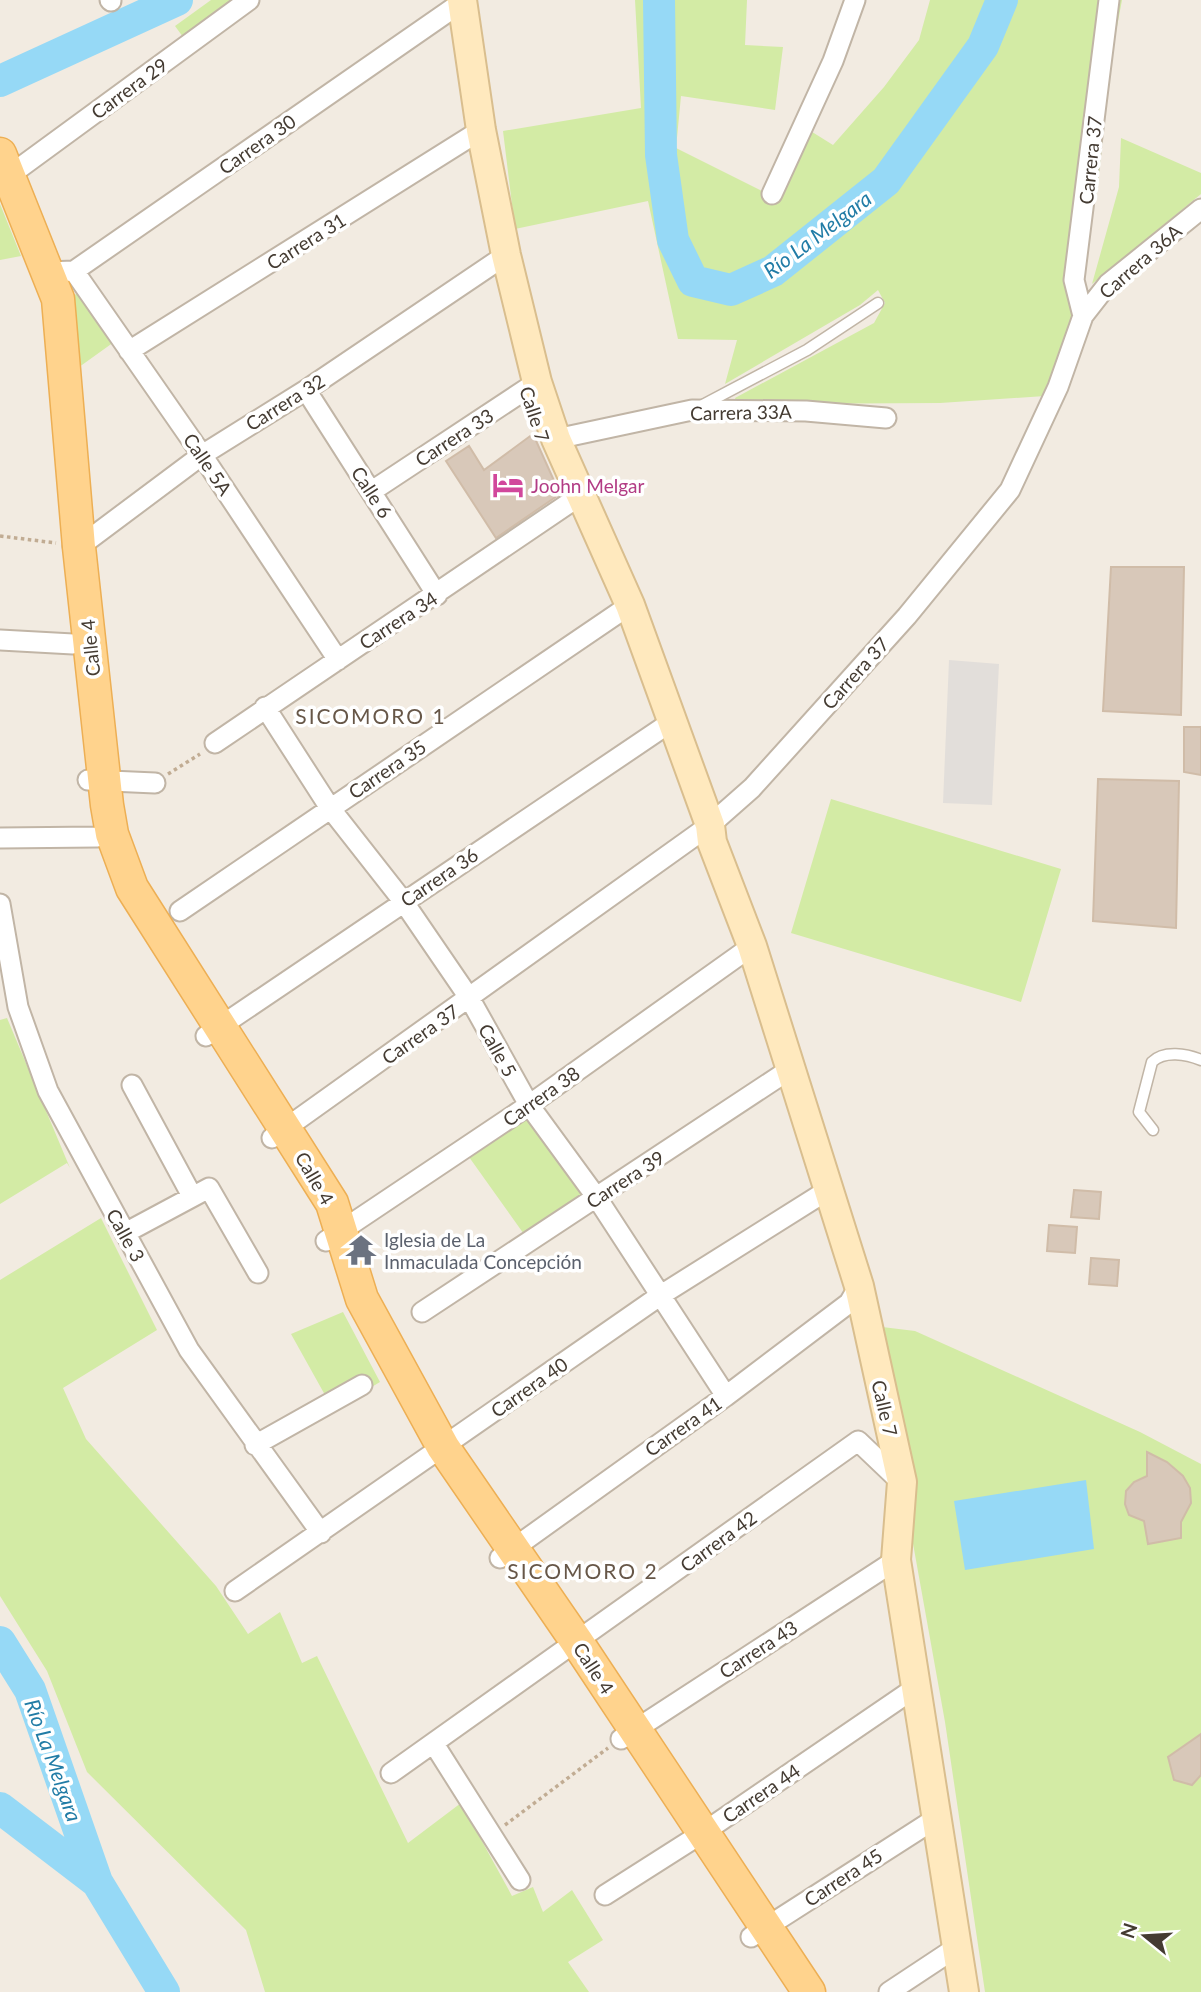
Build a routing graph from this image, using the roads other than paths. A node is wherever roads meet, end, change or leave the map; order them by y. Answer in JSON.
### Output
{"nodes":[{"id":1,"x":249,"y":0,"type":"edge"},
{"id":2,"x":855,"y":0,"type":"edge"},
{"id":3,"x":1109,"y":0,"type":"edge"},
{"id":4,"x":457,"y":2,"type":"edge"},
{"id":5,"x":476,"y":134,"type":"junction"},
{"id":6,"x":5,"y":165,"type":"edge"},
{"id":7,"x":772,"y":194,"type":"dead end"},
{"id":8,"x":1201,"y":209,"type":"edge"},
{"id":9,"x":500,"y":259,"type":"junction"},
{"id":10,"x":57,"y":276,"type":"junction"},
{"id":11,"x":878,"y":303,"type":"dead end"},
{"id":12,"x":1083,"y":316,"type":"junction"},
{"id":13,"x":130,"y":351,"type":"junction"},
{"id":14,"x":531,"y":386,"type":"junction"},
{"id":15,"x":306,"y":390,"type":"junction"},
{"id":16,"x":692,"y":410,"type":"junction"},
{"id":17,"x":886,"y":418,"type":"dead end"},
{"id":18,"x":556,"y":439,"type":"junction"},
{"id":19,"x":202,"y":454,"type":"junction"},
{"id":20,"x":372,"y":491,"type":"junction"},
{"id":21,"x":575,"y":499,"type":"junction"},
{"id":22,"x":72,"y":546,"type":"junction"},
{"id":23,"x":437,"y":595,"type":"junction"},
{"id":24,"x":624,"y":609,"type":"junction"},
{"id":25,"x":0,"y":640,"type":"edge"},
{"id":26,"x":73,"y":645,"type":"junction"},
{"id":27,"x":338,"y":660,"type":"junction"},
{"id":28,"x":265,"y":707,"type":"junction"},
{"id":29,"x":670,"y":723,"type":"junction"},
{"id":30,"x":215,"y":743,"type":"road end"},
{"id":31,"x":96,"y":780,"type":"junction"},
{"id":32,"x":155,"y":783,"type":"road end"},
{"id":33,"x":330,"y":808,"type":"junction"},
{"id":34,"x":708,"y":833,"type":"junction"},
{"id":35,"x":105,"y":836,"type":"junction"},
{"id":36,"x":0,"y":838,"type":"edge"},
{"id":37,"x":403,"y":901,"type":"junction"},
{"id":38,"x":0,"y":904,"type":"edge"},
{"id":39,"x":180,"y":911,"type":"dead end"},
{"id":40,"x":752,"y":946,"type":"junction"},
{"id":41,"x":470,"y":999,"type":"junction"},
{"id":42,"x":213,"y":1032,"type":"junction"},
{"id":43,"x":1201,"y":1060,"type":"edge"},
{"id":44,"x":792,"y":1068,"type":"junction"},
{"id":45,"x":132,"y":1085,"type":"dead end"},
{"id":46,"x":529,"y":1105,"type":"junction"},
{"id":47,"x":1153,"y":1130,"type":"dead end"},
{"id":48,"x":279,"y":1133,"type":"junction"},
{"id":49,"x":828,"y":1190,"type":"junction"},
{"id":50,"x":191,"y":1196,"type":"junction"},
{"id":51,"x":597,"y":1198,"type":"junction"},
{"id":52,"x":125,"y":1233,"type":"junction"},
{"id":53,"x":334,"y":1237,"type":"junction"},
{"id":54,"x":258,"y":1273,"type":"dead end"},
{"id":55,"x":859,"y":1286,"type":"junction"},
{"id":56,"x":661,"y":1295,"type":"junction"},
{"id":57,"x":422,"y":1311,"type":"dead end"},
{"id":58,"x":362,"y":1385,"type":"dead end"},
{"id":59,"x":726,"y":1396,"type":"junction"},
{"id":60,"x":255,"y":1445,"type":"junction"},
{"id":61,"x":438,"y":1451,"type":"junction"},
{"id":62,"x":902,"y":1482,"type":"junction"},
{"id":63,"x":321,"y":1533,"type":"junction"},
{"id":64,"x":506,"y":1553,"type":"junction"},
{"id":65,"x":895,"y":1560,"type":"junction"},
{"id":66,"x":235,"y":1591,"type":"dead end"},
{"id":67,"x":570,"y":1647,"type":"junction"},
{"id":68,"x":915,"y":1688,"type":"junction"},
{"id":69,"x":628,"y":1734,"type":"junction"},
{"id":70,"x":434,"y":1744,"type":"junction"},
{"id":71,"x":391,"y":1773,"type":"dead end"},
{"id":72,"x":935,"y":1819,"type":"junction"},
{"id":73,"x":695,"y":1838,"type":"junction"},
{"id":74,"x":520,"y":1880,"type":"dead end"},
{"id":75,"x":605,"y":1895,"type":"dead end"},
{"id":76,"x":759,"y":1931,"type":"junction"},
{"id":77,"x":957,"y":1947,"type":"junction"},
{"id":78,"x":787,"y":1992,"type":"edge"},
{"id":79,"x":809,"y":1992,"type":"edge"},
{"id":80,"x":889,"y":1992,"type":"edge"},
{"id":81,"x":964,"y":1992,"type":"edge"}],
"edges":[{"from":1,"to":6,"type":"street","name":"Carrera 29"},
{"from":2,"to":7,"type":"street"},
{"from":3,"to":12,"type":"street","name":"Carrera 37"},
{"from":4,"to":5,"type":"street","name":"Calle 7"},
{"from":4,"to":10,"type":"street","name":"Carrera 30"},
{"from":5,"to":9,"type":"street","name":"Calle 7"},
{"from":5,"to":13,"type":"street","name":"Carrera 31"},
{"from":6,"to":10,"type":"main road","name":"Calle 4"},
{"from":8,"to":12,"type":"street","name":"Carrera 36A"},
{"from":9,"to":14,"type":"street","name":"Calle 7"},
{"from":9,"to":15,"type":"street","name":"Carrera 32"},
{"from":10,"to":13,"type":"street","name":"Calle 5A"},
{"from":10,"to":22,"type":"main road","name":"Calle 4"},
{"from":11,"to":16,"type":"lane"},
{"from":12,"to":34,"type":"street","name":"Carrera 37"},
{"from":13,"to":19,"type":"street","name":"Calle 5A"},
{"from":14,"to":18,"type":"street","name":"Calle 7"},
{"from":14,"to":20,"type":"street","name":"Carrera 33"},
{"from":14,"to":21,"type":"street","name":"Calle 7"},
{"from":15,"to":19,"type":"street","name":"Carrera 32"},
{"from":15,"to":20,"type":"street","name":"Calle 6"},
{"from":16,"to":17,"type":"street","name":"Carrera 33A"},
{"from":16,"to":18,"type":"street","name":"Carrera 33A"},
{"from":18,"to":21,"type":"street","name":"Calle 7"},
{"from":19,"to":22,"type":"street","name":"Carrera 32"},
{"from":19,"to":27,"type":"street","name":"Calle 5A"},
{"from":20,"to":23,"type":"street","name":"Calle 6"},
{"from":21,"to":23,"type":"street","name":"Carrera 34"},
{"from":21,"to":24,"type":"street","name":"Calle 7"},
{"from":22,"to":26,"type":"main road","name":"Calle 4"},
{"from":22,"to":31,"type":"main road","name":"Calle 4"},
{"from":23,"to":27,"type":"street","name":"Carrera 34"},
{"from":24,"to":29,"type":"street","name":"Calle 7"},
{"from":24,"to":33,"type":"street","name":"Carrera 35"},
{"from":25,"to":26,"type":"street"},
{"from":26,"to":31,"type":"main road","name":"Calle 4"},
{"from":27,"to":28,"type":"street","name":"Carrera 34"},
{"from":28,"to":30,"type":"street","name":"Carrera 34"},
{"from":28,"to":33,"type":"street","name":"Calle 5"},
{"from":29,"to":34,"type":"street","name":"Calle 7"},
{"from":29,"to":37,"type":"street","name":"Carrera 36"},
{"from":31,"to":32,"type":"street"},
{"from":31,"to":35,"type":"main road","name":"Calle 4"},
{"from":33,"to":37,"type":"street","name":"Calle 5"},
{"from":33,"to":39,"type":"street","name":"Carrera 35"},
{"from":34,"to":40,"type":"street","name":"Calle 7"},
{"from":34,"to":41,"type":"street","name":"Carrera 37"},
{"from":35,"to":36,"type":"street"},
{"from":35,"to":42,"type":"main road","name":"Calle 4"},
{"from":37,"to":41,"type":"street","name":"Calle 5"},
{"from":37,"to":42,"type":"street","name":"Carrera 36"},
{"from":38,"to":52,"type":"street","name":"Calle 3"},
{"from":40,"to":44,"type":"street","name":"Calle 7"},
{"from":40,"to":46,"type":"street","name":"Carrera 38"},
{"from":41,"to":46,"type":"street","name":"Calle 5"},
{"from":41,"to":48,"type":"street","name":"Carrera 37"},
{"from":42,"to":48,"type":"main road","name":"Calle 4"},
{"from":43,"to":47,"type":"lane"},
{"from":44,"to":49,"type":"street","name":"Calle 7"},
{"from":44,"to":51,"type":"street","name":"Carrera 39"},
{"from":45,"to":50,"type":"street"},
{"from":46,"to":51,"type":"street","name":"Calle 5"},
{"from":46,"to":53,"type":"street","name":"Carrera 38"},
{"from":48,"to":53,"type":"main road","name":"Calle 4"},
{"from":49,"to":55,"type":"street","name":"Calle 7"},
{"from":49,"to":56,"type":"street","name":"Carrera 40"},
{"from":50,"to":52,"type":"street"},
{"from":50,"to":54,"type":"street"},
{"from":51,"to":56,"type":"street","name":"Calle 5"},
{"from":51,"to":57,"type":"street","name":"Carrera 39"},
{"from":52,"to":60,"type":"street","name":"Calle 3"},
{"from":53,"to":61,"type":"main road","name":"Calle 4"},
{"from":55,"to":59,"type":"street","name":"Carrera 41"},
{"from":55,"to":62,"type":"street","name":"Calle 7"},
{"from":56,"to":59,"type":"street","name":"Calle 5"},
{"from":56,"to":61,"type":"street","name":"Carrera 40"},
{"from":58,"to":60,"type":"street"},
{"from":59,"to":64,"type":"street","name":"Carrera 41"},
{"from":60,"to":63,"type":"street","name":"Calle 3"},
{"from":61,"to":63,"type":"street","name":"Carrera 40"},
{"from":61,"to":64,"type":"main road","name":"Calle 4"},
{"from":62,"to":65,"type":"street","name":"Calle 7"},
{"from":62,"to":67,"type":"street","name":"Carrera 42"},
{"from":63,"to":66,"type":"street","name":"Carrera 40"},
{"from":64,"to":67,"type":"main road","name":"Calle 4"},
{"from":65,"to":68,"type":"street","name":"Calle 7"},
{"from":65,"to":69,"type":"street","name":"Carrera 43"},
{"from":67,"to":69,"type":"main road","name":"Calle 4"},
{"from":67,"to":70,"type":"street","name":"Carrera 42"},
{"from":68,"to":72,"type":"street","name":"Calle 7"},
{"from":68,"to":73,"type":"street","name":"Carrera 44"},
{"from":69,"to":73,"type":"main road","name":"Calle 4"},
{"from":70,"to":71,"type":"street","name":"Carrera 42"},
{"from":70,"to":74,"type":"street"},
{"from":72,"to":76,"type":"street","name":"Carrera 45"},
{"from":72,"to":77,"type":"street","name":"Calle 7"},
{"from":73,"to":75,"type":"street","name":"Carrera 44"},
{"from":73,"to":76,"type":"main road","name":"Calle 4"},
{"from":76,"to":78,"type":"main road","name":"Calle 4"},
{"from":76,"to":79,"type":"main road","name":"Calle 4"},
{"from":77,"to":80,"type":"street"},
{"from":77,"to":81,"type":"street","name":"Calle 7"}]}
